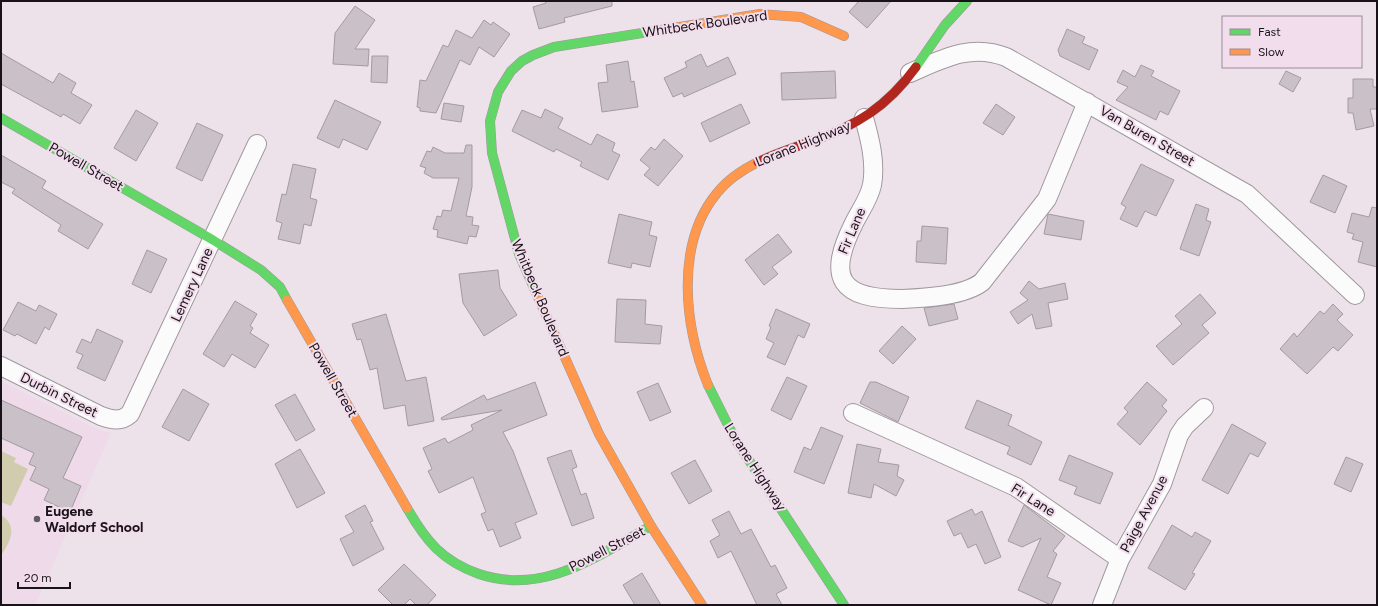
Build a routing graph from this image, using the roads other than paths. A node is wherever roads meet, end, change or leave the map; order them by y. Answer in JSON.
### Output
{"nodes":[{"id":1,"x":967,"y":1,"type":"edge"},
{"id":2,"x":844,"y":36,"type":"dead end"},
{"id":3,"x":910,"y":72,"type":"junction"},
{"id":4,"x":1087,"y":102,"type":"junction"},
{"id":5,"x":1,"y":118,"type":"edge"},
{"id":6,"x":864,"y":118,"type":"junction"},
{"id":7,"x":257,"y":144,"type":"dead end"},
{"id":8,"x":213,"y":240,"type":"junction"},
{"id":9,"x":1355,"y":295,"type":"dead end"},
{"id":10,"x":1,"y":366,"type":"edge"},
{"id":11,"x":1204,"y":408,"type":"dead end"},
{"id":12,"x":853,"y":413,"type":"dead end"},
{"id":13,"x":119,"y":420,"type":"joint"},
{"id":14,"x":651,"y":526,"type":"junction"},
{"id":15,"x":1120,"y":559,"type":"junction"},
{"id":16,"x":702,"y":605,"type":"edge"},
{"id":17,"x":844,"y":605,"type":"edge"},
{"id":18,"x":1102,"y":605,"type":"edge"}],
"edges":[{"from":1,"to":3,"type":"street","name":"Lorane Highway"},
{"from":2,"to":14,"type":"street","name":"Whitbeck Boulevard"},
{"from":3,"to":4,"type":"street","name":"Van Buren Street"},
{"from":3,"to":6,"type":"street","name":"Lorane Highway"},
{"from":4,"to":6,"type":"street","name":"Fir Lane"},
{"from":4,"to":9,"type":"street","name":"Van Buren Street"},
{"from":5,"to":8,"type":"street","name":"Powell Street"},
{"from":6,"to":17,"type":"street","name":"Lorane Highway"},
{"from":7,"to":8,"type":"street","name":"Lemery Lane"},
{"from":8,"to":13,"type":"street","name":"Lemery Lane"},
{"from":8,"to":14,"type":"street","name":"Powell Street"},
{"from":10,"to":13,"type":"street","name":"Durbin Street"},
{"from":11,"to":15,"type":"street","name":"Paige Avenue"},
{"from":12,"to":15,"type":"street","name":"Fir Lane"},
{"from":14,"to":16,"type":"street","name":"Whitbeck Boulevard"},
{"from":15,"to":18,"type":"street","name":"Paige Avenue"}]}
